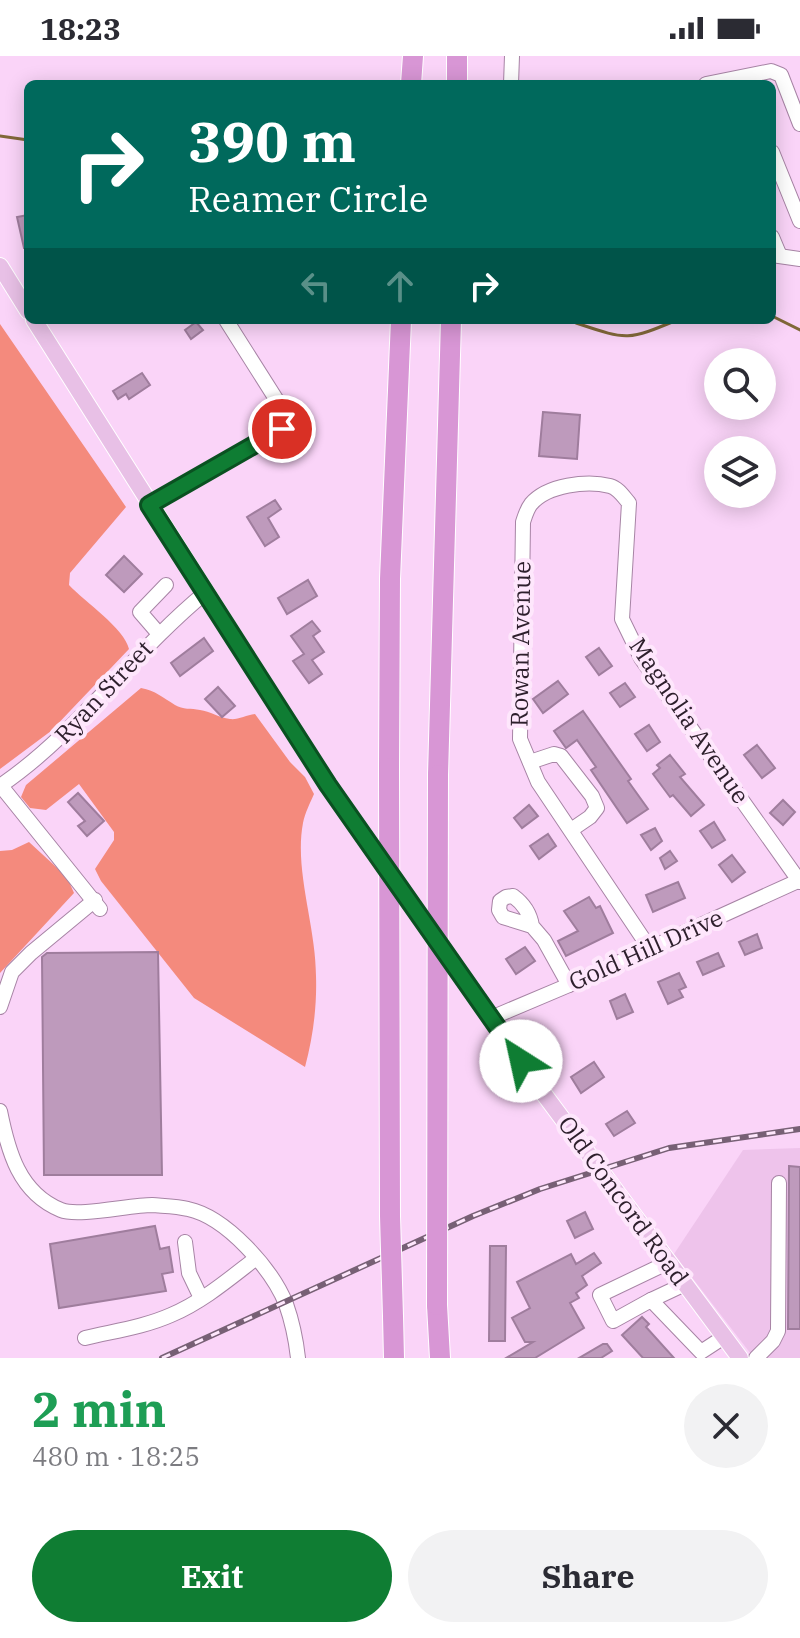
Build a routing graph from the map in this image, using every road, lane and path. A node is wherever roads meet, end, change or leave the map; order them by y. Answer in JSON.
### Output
{"nodes":[{"id":1,"x":413,"y":56,"type":"edge"},
{"id":2,"x":457,"y":56,"type":"edge"},
{"id":3,"x":512,"y":56,"type":"edge"},
{"id":4,"x":411,"y":80,"type":"edge"},
{"id":5,"x":457,"y":80,"type":"edge"},
{"id":6,"x":511,"y":80,"type":"edge"},
{"id":7,"x":743,"y":80,"type":"edge"},
{"id":8,"x":800,"y":124,"type":"edge"},
{"id":9,"x":776,"y":162,"type":"edge"},
{"id":10,"x":800,"y":221,"type":"edge"},
{"id":11,"x":776,"y":256,"type":"edge"},
{"id":12,"x":800,"y":259,"type":"edge"},
{"id":13,"x":0,"y":266,"type":"edge"},
{"id":14,"x":24,"y":305,"type":"edge"},
{"id":15,"x":36,"y":324,"type":"edge"},
{"id":16,"x":229,"y":324,"type":"edge"},
{"id":17,"x":401,"y":324,"type":"edge"},
{"id":18,"x":451,"y":324,"type":"edge"},
{"id":19,"x":626,"y":500,"type":"joint"},
{"id":20,"x":149,"y":505,"type":"junction"},
{"id":21,"x":166,"y":585,"type":"dead end"},
{"id":22,"x":205,"y":593,"type":"junction"},
{"id":23,"x":159,"y":634,"type":"junction"},
{"id":24,"x":530,"y":762,"type":"junction"},
{"id":25,"x":0,"y":786,"type":"edge"},
{"id":26,"x":571,"y":830,"type":"junction"},
{"id":27,"x":800,"y":881,"type":"edge"},
{"id":28,"x":532,"y":926,"type":"dead end"},
{"id":29,"x":650,"y":949,"type":"junction"},
{"id":30,"x":569,"y":985,"type":"junction"},
{"id":31,"x":0,"y":1007,"type":"edge"},
{"id":32,"x":491,"y":1018,"type":"junction"},
{"id":33,"x":0,"y":1111,"type":"edge"},
{"id":34,"x":779,"y":1183,"type":"dead end"},
{"id":35,"x":185,"y":1242,"type":"dead end"},
{"id":36,"x":255,"y":1259,"type":"junction"},
{"id":37,"x":669,"y":1262,"type":"junction"},
{"id":38,"x":685,"y":1284,"type":"junction"},
{"id":39,"x":201,"y":1298,"type":"junction"},
{"id":40,"x":651,"y":1300,"type":"junction"},
{"id":41,"x":724,"y":1337,"type":"junction"},
{"id":42,"x":85,"y":1338,"type":"dead end"},
{"id":43,"x":699,"y":1355,"type":"edge"},
{"id":44,"x":298,"y":1358,"type":"edge"},
{"id":45,"x":394,"y":1358,"type":"edge"},
{"id":46,"x":440,"y":1358,"type":"edge"},
{"id":47,"x":740,"y":1358,"type":"edge"},
{"id":48,"x":756,"y":1358,"type":"edge"}],
"edges":[{"from":1,"to":4,"type":"highway"},
{"from":2,"to":5,"type":"highway"},
{"from":3,"to":6,"type":"street"},
{"from":7,"to":8,"type":"street"},
{"from":9,"to":10,"type":"street"},
{"from":11,"to":12,"type":"street"},
{"from":13,"to":14,"type":"main road"},
{"from":15,"to":20,"type":"main road","name":"Old Concord Road"},
{"from":16,"to":20,"type":"street"},
{"from":17,"to":45,"type":"highway","bridge":true},
{"from":18,"to":46,"type":"highway","bridge":true},
{"from":19,"to":24,"type":"street","name":"Rowan Avenue"},
{"from":19,"to":27,"type":"street","name":"Magnolia Avenue"},
{"from":20,"to":22,"type":"main road","name":"Old Concord Road"},
{"from":21,"to":23,"type":"street"},
{"from":22,"to":23,"type":"street","name":"Ryan Street"},
{"from":22,"to":32,"type":"main road","name":"Old Concord Road"},
{"from":23,"to":25,"type":"street","name":"Ryan Street"},
{"from":24,"to":26,"type":"street","name":"Rowan Avenue"},
{"from":24,"to":26,"type":"street"},
{"from":25,"to":31,"type":"street"},
{"from":26,"to":29,"type":"street","name":"Rowan Avenue"},
{"from":27,"to":29,"type":"street","name":"Gold Hill Drive"},
{"from":28,"to":30,"type":"street"},
{"from":29,"to":30,"type":"street","name":"Gold Hill Drive"},
{"from":30,"to":32,"type":"street","name":"Gold Hill Drive"},
{"from":32,"to":37,"type":"main road","name":"Old Concord Road"},
{"from":33,"to":36,"type":"street"},
{"from":34,"to":48,"type":"street"},
{"from":35,"to":39,"type":"street"},
{"from":36,"to":39,"type":"street"},
{"from":36,"to":44,"type":"street"},
{"from":37,"to":38,"type":"main road","name":"Old Concord Road"},
{"from":37,"to":40,"type":"street"},
{"from":38,"to":40,"type":"street"},
{"from":38,"to":41,"type":"main road","name":"Old Concord Road"},
{"from":39,"to":42,"type":"street"},
{"from":40,"to":43,"type":"street"},
{"from":41,"to":43,"type":"street"},
{"from":41,"to":47,"type":"main road","name":"Old Concord Road"}]}
